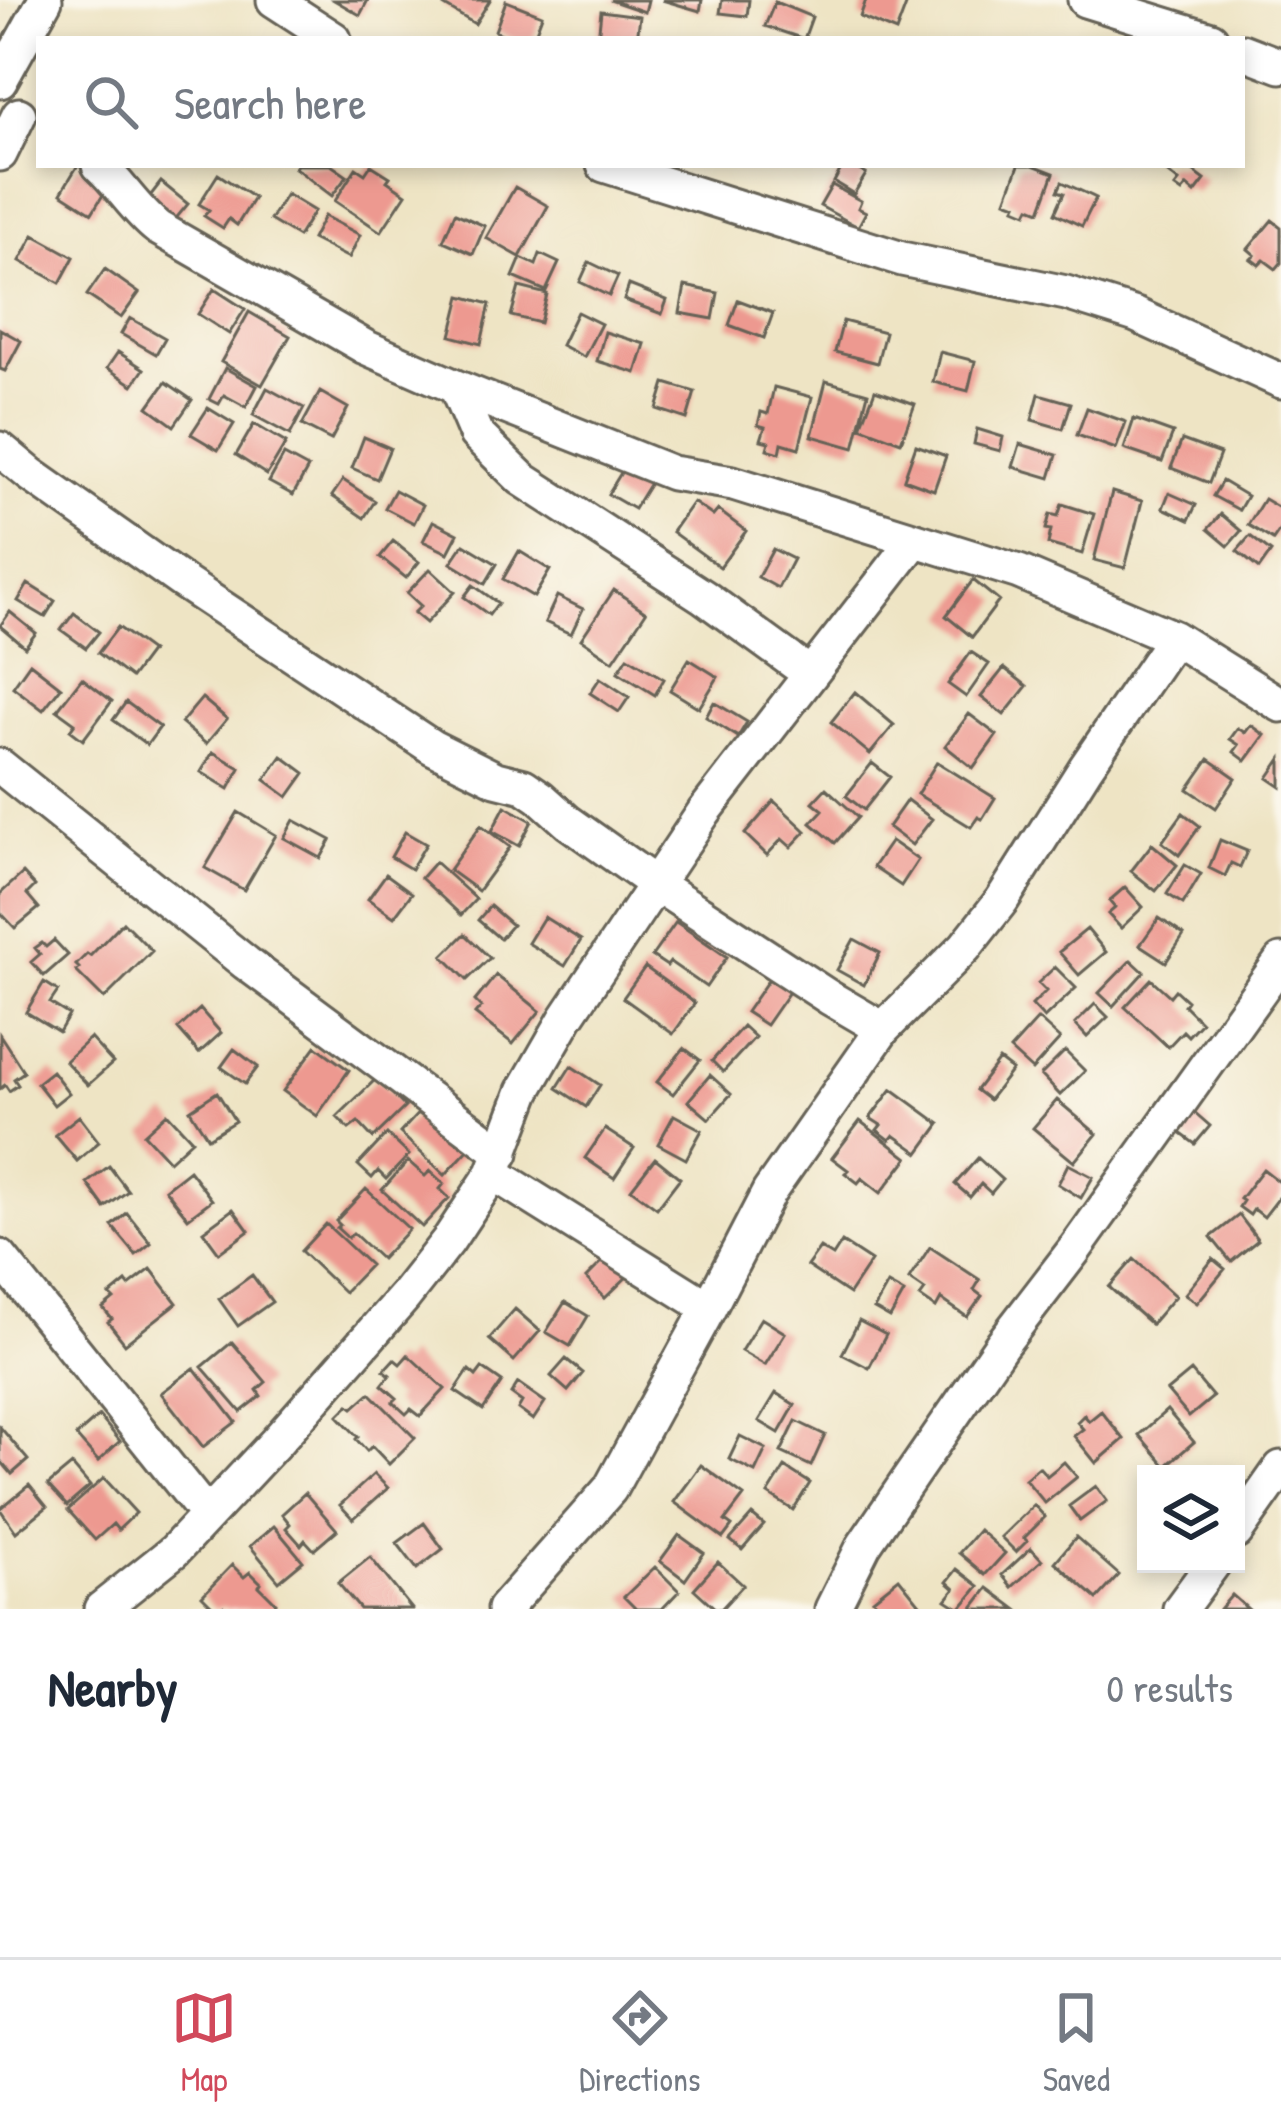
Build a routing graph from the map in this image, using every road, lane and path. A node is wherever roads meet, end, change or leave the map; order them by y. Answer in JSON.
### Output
{"nodes":[{"id":1,"x":45,"y":0,"type":"edge"},
{"id":2,"x":274,"y":0,"type":"edge"},
{"id":3,"x":1085,"y":0,"type":"edge"},
{"id":4,"x":329,"y":36,"type":"edge"},
{"id":5,"x":1201,"y":36,"type":"edge"},
{"id":6,"x":1245,"y":52,"type":"edge"},
{"id":7,"x":1281,"y":66,"type":"edge"},
{"id":8,"x":0,"y":81,"type":"edge"},
{"id":9,"x":19,"y":116,"type":"edge"},
{"id":10,"x":0,"y":154,"type":"edge"},
{"id":11,"x":102,"y":168,"type":"edge"},
{"id":12,"x":613,"y":168,"type":"edge"},
{"id":13,"x":1281,"y":381,"type":"edge"},
{"id":14,"x":456,"y":387,"type":"junction"},
{"id":15,"x":0,"y":449,"type":"edge"},
{"id":16,"x":915,"y":539,"type":"junction"},
{"id":17,"x":1174,"y":638,"type":"junction"},
{"id":18,"x":810,"y":674,"type":"junction"},
{"id":19,"x":1281,"y":705,"type":"edge"},
{"id":20,"x":0,"y":766,"type":"edge"},
{"id":21,"x":657,"y":885,"type":"junction"},
{"id":22,"x":1281,"y":961,"type":"edge"},
{"id":23,"x":883,"y":1029,"type":"junction"},
{"id":24,"x":497,"y":1163,"type":"junction"},
{"id":25,"x":0,"y":1257,"type":"edge"},
{"id":26,"x":710,"y":1308,"type":"junction"},
{"id":27,"x":1281,"y":1468,"type":"edge"},
{"id":28,"x":207,"y":1515,"type":"junction"},
{"id":29,"x":1245,"y":1519,"type":"edge"},
{"id":30,"x":1206,"y":1573,"type":"edge"},
{"id":31,"x":101,"y":1609,"type":"edge"},
{"id":32,"x":504,"y":1609,"type":"edge"},
{"id":33,"x":832,"y":1609,"type":"edge"},
{"id":34,"x":1180,"y":1609,"type":"edge"}],
"edges":[{"from":1,"to":8,"type":"street"},
{"from":2,"to":4,"type":"street"},
{"from":3,"to":5,"type":"street"},
{"from":6,"to":7,"type":"street"},
{"from":9,"to":10,"type":"street"},
{"from":11,"to":14,"type":"street"},
{"from":12,"to":13,"type":"street"},
{"from":14,"to":16,"type":"street"},
{"from":14,"to":18,"type":"street"},
{"from":15,"to":21,"type":"street"},
{"from":16,"to":17,"type":"street"},
{"from":16,"to":18,"type":"street"},
{"from":17,"to":19,"type":"street"},
{"from":17,"to":23,"type":"street"},
{"from":18,"to":21,"type":"street"},
{"from":20,"to":24,"type":"street"},
{"from":21,"to":23,"type":"street"},
{"from":21,"to":24,"type":"street"},
{"from":22,"to":33,"type":"street"},
{"from":23,"to":26,"type":"street"},
{"from":24,"to":26,"type":"street"},
{"from":24,"to":28,"type":"street"},
{"from":25,"to":28,"type":"street"},
{"from":26,"to":32,"type":"street"},
{"from":27,"to":29,"type":"street"},
{"from":28,"to":31,"type":"street"},
{"from":30,"to":34,"type":"street"}]}
